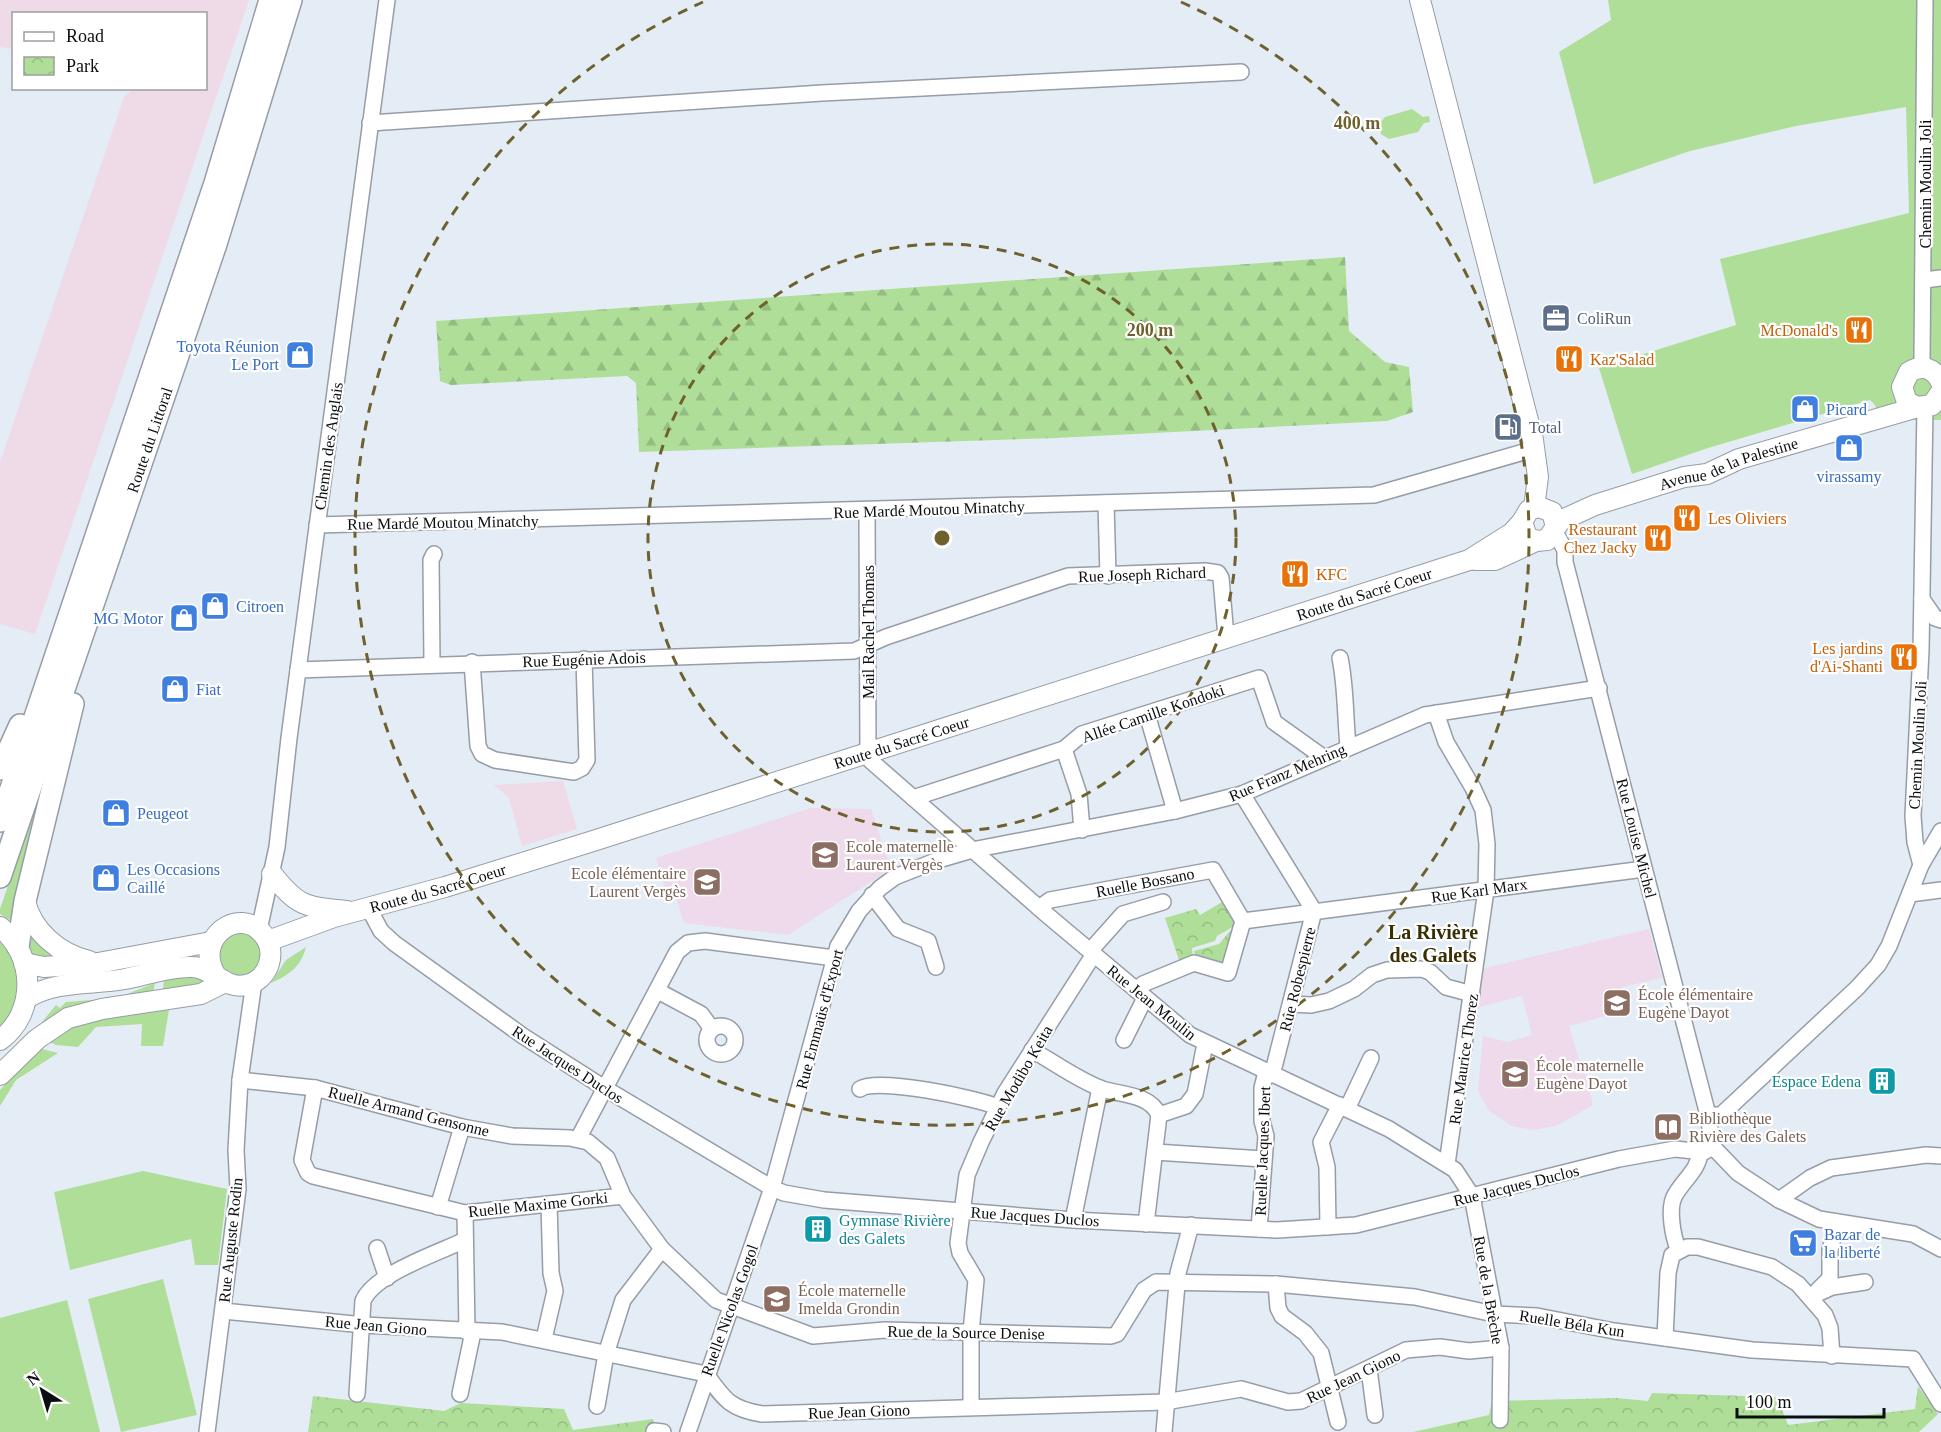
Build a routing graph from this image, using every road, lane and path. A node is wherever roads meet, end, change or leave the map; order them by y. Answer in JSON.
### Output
{"nodes":[{"id":1,"x":270,"y":0,"type":"edge"},
{"id":2,"x":291,"y":0,"type":"edge"},
{"id":3,"x":387,"y":0,"type":"edge"},
{"id":4,"x":1420,"y":0,"type":"edge"},
{"id":5,"x":1925,"y":0,"type":"edge"},
{"id":6,"x":1241,"y":72,"type":"dead end"},
{"id":7,"x":1925,"y":94,"type":"junction"},
{"id":8,"x":1941,"y":95,"type":"edge"},
{"id":9,"x":370,"y":123,"type":"junction"},
{"id":10,"x":1941,"y":278,"type":"edge"},
{"id":11,"x":1924,"y":280,"type":"junction"},
{"id":12,"x":1934,"y":389,"type":"edge"},
{"id":13,"x":1902,"y":392,"type":"junction"},
{"id":14,"x":1862,"y":422,"type":"junction"},
{"id":15,"x":1533,"y":445,"type":"junction"},
{"id":16,"x":1106,"y":504,"type":"junction"},
{"id":17,"x":867,"y":511,"type":"junction"},
{"id":18,"x":1543,"y":524,"type":"junction"},
{"id":19,"x":317,"y":525,"type":"junction"},
{"id":20,"x":434,"y":554,"type":"dead end"},
{"id":21,"x":88,"y":561,"type":"junction"},
{"id":22,"x":105,"y":575,"type":"junction"},
{"id":23,"x":1108,"y":576,"type":"junction"},
{"id":24,"x":1932,"y":621,"type":"edge"},
{"id":25,"x":1226,"y":637,"type":"junction"},
{"id":26,"x":868,"y":646,"type":"junction"},
{"id":27,"x":1340,"y":658,"type":"dead end"},
{"id":28,"x":584,"y":659,"type":"junction"},
{"id":29,"x":472,"y":662,"type":"junction"},
{"id":30,"x":432,"y":664,"type":"junction"},
{"id":31,"x":298,"y":670,"type":"junction"},
{"id":32,"x":1599,"y":687,"type":"junction"},
{"id":33,"x":1436,"y":713,"type":"junction"},
{"id":34,"x":1147,"y":714,"type":"junction"},
{"id":35,"x":1348,"y":746,"type":"junction"},
{"id":36,"x":1064,"y":749,"type":"junction"},
{"id":37,"x":868,"y":753,"type":"junction"},
{"id":38,"x":1323,"y":757,"type":"junction"},
{"id":39,"x":0,"y":769,"type":"edge"},
{"id":40,"x":1242,"y":794,"type":"junction"},
{"id":41,"x":913,"y":798,"type":"junction"},
{"id":42,"x":1175,"y":811,"type":"junction"},
{"id":43,"x":0,"y":821,"type":"edge"},
{"id":44,"x":1082,"y":830,"type":"junction"},
{"id":45,"x":1941,"y":831,"type":"edge"},
{"id":46,"x":972,"y":850,"type":"junction"},
{"id":47,"x":1921,"y":865,"type":"junction"},
{"id":48,"x":1644,"y":869,"type":"junction"},
{"id":49,"x":0,"y":877,"type":"edge"},
{"id":50,"x":269,"y":883,"type":"junction"},
{"id":51,"x":1486,"y":890,"type":"junction"},
{"id":52,"x":1941,"y":890,"type":"edge"},
{"id":53,"x":1910,"y":894,"type":"junction"},
{"id":54,"x":872,"y":895,"type":"junction"},
{"id":55,"x":25,"y":901,"type":"junction"},
{"id":56,"x":1163,"y":902,"type":"dead end"},
{"id":57,"x":1039,"y":908,"type":"junction"},
{"id":58,"x":1314,"y":911,"type":"junction"},
{"id":59,"x":351,"y":912,"type":"junction"},
{"id":60,"x":1243,"y":921,"type":"junction"},
{"id":61,"x":240,"y":923,"type":"junction"},
{"id":62,"x":211,"y":942,"type":"junction"},
{"id":63,"x":266,"y":942,"type":"junction"},
{"id":64,"x":13,"y":943,"type":"edge"},
{"id":65,"x":1092,"y":952,"type":"junction"},
{"id":66,"x":834,"y":958,"type":"junction"},
{"id":67,"x":98,"y":963,"type":"junction"},
{"id":68,"x":936,"y":966,"type":"dead end"},
{"id":69,"x":234,"y":981,"type":"junction"},
{"id":70,"x":658,"y":991,"type":"junction"},
{"id":71,"x":1141,"y":994,"type":"junction"},
{"id":72,"x":1472,"y":994,"type":"junction"},
{"id":73,"x":27,"y":998,"type":"junction"},
{"id":74,"x":1291,"y":1004,"type":"junction"},
{"id":75,"x":712,"y":1029,"type":"dead end"},
{"id":76,"x":0,"y":1040,"type":"edge"},
{"id":77,"x":1124,"y":1040,"type":"dead end"},
{"id":78,"x":1205,"y":1044,"type":"junction"},
{"id":79,"x":1032,"y":1050,"type":"junction"},
{"id":80,"x":1371,"y":1058,"type":"dead end"},
{"id":81,"x":1269,"y":1074,"type":"junction"},
{"id":82,"x":0,"y":1075,"type":"edge"},
{"id":83,"x":240,"y":1080,"type":"junction"},
{"id":84,"x":315,"y":1088,"type":"junction"},
{"id":85,"x":1100,"y":1088,"type":"junction"},
{"id":86,"x":606,"y":1089,"type":"junction"},
{"id":87,"x":860,"y":1089,"type":"dead end"},
{"id":88,"x":998,"y":1107,"type":"junction"},
{"id":89,"x":1344,"y":1107,"type":"junction"},
{"id":90,"x":1159,"y":1115,"type":"junction"},
{"id":91,"x":1708,"y":1115,"type":"junction"},
{"id":92,"x":462,"y":1127,"type":"junction"},
{"id":93,"x":578,"y":1139,"type":"junction"},
{"id":94,"x":1707,"y":1149,"type":"junction"},
{"id":95,"x":1155,"y":1152,"type":"junction"},
{"id":96,"x":1941,"y":1156,"type":"edge"},
{"id":97,"x":1263,"y":1159,"type":"junction"},
{"id":98,"x":1447,"y":1164,"type":"junction"},
{"id":99,"x":772,"y":1188,"type":"junction"},
{"id":100,"x":623,"y":1196,"type":"junction"},
{"id":101,"x":1472,"y":1196,"type":"junction"},
{"id":102,"x":1779,"y":1200,"type":"junction"},
{"id":103,"x":549,"y":1204,"type":"junction"},
{"id":104,"x":438,"y":1207,"type":"junction"},
{"id":105,"x":960,"y":1210,"type":"junction"},
{"id":106,"x":465,"y":1213,"type":"junction"},
{"id":107,"x":1073,"y":1220,"type":"junction"},
{"id":108,"x":1837,"y":1222,"type":"junction"},
{"id":109,"x":1146,"y":1224,"type":"junction"},
{"id":110,"x":1191,"y":1225,"type":"junction"},
{"id":111,"x":1328,"y":1227,"type":"junction"},
{"id":112,"x":1259,"y":1229,"type":"junction"},
{"id":113,"x":465,"y":1240,"type":"junction"},
{"id":114,"x":377,"y":1248,"type":"dead end"},
{"id":115,"x":662,"y":1249,"type":"junction"},
{"id":116,"x":1678,"y":1249,"type":"junction"},
{"id":117,"x":1941,"y":1249,"type":"edge"},
{"id":118,"x":387,"y":1278,"type":"junction"},
{"id":119,"x":1178,"y":1281,"type":"junction"},
{"id":120,"x":1865,"y":1282,"type":"dead end"},
{"id":121,"x":1276,"y":1284,"type":"junction"},
{"id":122,"x":1811,"y":1297,"type":"junction"},
{"id":123,"x":731,"y":1307,"type":"junction"},
{"id":124,"x":223,"y":1311,"type":"junction"},
{"id":125,"x":1494,"y":1314,"type":"junction"},
{"id":126,"x":364,"y":1325,"type":"junction"},
{"id":127,"x":470,"y":1332,"type":"junction"},
{"id":128,"x":971,"y":1332,"type":"junction"},
{"id":129,"x":1665,"y":1338,"type":"junction"},
{"id":130,"x":544,"y":1339,"type":"junction"},
{"id":131,"x":1501,"y":1348,"type":"junction"},
{"id":132,"x":606,"y":1354,"type":"junction"},
{"id":133,"x":1832,"y":1356,"type":"junction"},
{"id":134,"x":1369,"y":1369,"type":"junction"},
{"id":135,"x":706,"y":1374,"type":"junction"},
{"id":136,"x":1329,"y":1388,"type":"junction"},
{"id":137,"x":357,"y":1394,"type":"dead end"},
{"id":138,"x":460,"y":1394,"type":"dead end"},
{"id":139,"x":1165,"y":1402,"type":"junction"},
{"id":140,"x":1941,"y":1404,"type":"edge"},
{"id":141,"x":597,"y":1406,"type":"dead end"},
{"id":142,"x":971,"y":1407,"type":"junction"},
{"id":143,"x":1375,"y":1415,"type":"dead end"},
{"id":144,"x":1500,"y":1420,"type":"dead end"},
{"id":145,"x":1338,"y":1422,"type":"dead end"},
{"id":146,"x":207,"y":1432,"type":"edge"},
{"id":147,"x":688,"y":1432,"type":"edge"},
{"id":148,"x":1164,"y":1432,"type":"edge"}],
"edges":[{"from":1,"to":21,"type":"highway","name":"Route du Littoral"},
{"from":2,"to":22,"type":"highway","name":"Route du Littoral"},
{"from":3,"to":9,"type":"street","name":"Chemin des Anglais"},
{"from":4,"to":15,"type":"main road"},
{"from":5,"to":7,"type":"street","name":"Chemin Moulin Joli"},
{"from":6,"to":9,"type":"street"},
{"from":7,"to":8,"type":"street"},
{"from":7,"to":11,"type":"street","name":"Chemin Moulin Joli"},
{"from":9,"to":19,"type":"street","name":"Chemin des Anglais"},
{"from":10,"to":11,"type":"street"},
{"from":11,"to":12,"type":"street","name":"Chemin Moulin Joli"},
{"from":12,"to":13,"type":"main road"},
{"from":12,"to":13,"type":"main road"},
{"from":12,"to":14,"type":"main road"},
{"from":12,"to":24,"type":"street","name":"Chemin Moulin Joli"},
{"from":13,"to":14,"type":"main road"},
{"from":14,"to":18,"type":"main road","name":"Avenue de la Palestine"},
{"from":15,"to":16,"type":"street","name":"Rue Mardé Moutou Minatchy"},
{"from":15,"to":18,"type":"main road"},
{"from":16,"to":17,"type":"street","name":"Rue Mardé Moutou Minatchy"},
{"from":16,"to":23,"type":"street"},
{"from":17,"to":19,"type":"street","name":"Rue Mardé Moutou Minatchy"},
{"from":17,"to":26,"type":"street","name":"Mail Rachel Thomas"},
{"from":18,"to":25,"type":"main road","name":"Route du Sacré Coeur"},
{"from":18,"to":32,"type":"street","name":"Rue Louise Michel"},
{"from":19,"to":31,"type":"street","name":"Chemin des Anglais"},
{"from":20,"to":30,"type":"street"},
{"from":21,"to":39,"type":"highway"},
{"from":21,"to":43,"type":"highway","name":"Route du Littoral"},
{"from":22,"to":49,"type":"highway","name":"Route du Littoral"},
{"from":22,"to":55,"type":"highway"},
{"from":23,"to":25,"type":"street","name":"Rue Joseph Richard"},
{"from":23,"to":26,"type":"street","name":"Rue Joseph Richard"},
{"from":24,"to":47,"type":"street","name":"Chemin Moulin Joli"},
{"from":25,"to":37,"type":"main road","name":"Route du Sacré Coeur"},
{"from":26,"to":28,"type":"street","name":"Rue Eugénie Adois"},
{"from":26,"to":37,"type":"street","name":"Mail Rachel Thomas"},
{"from":27,"to":35,"type":"street"},
{"from":28,"to":29,"type":"street","name":"Rue Eugénie Adois"},
{"from":28,"to":29,"type":"street"},
{"from":29,"to":30,"type":"street","name":"Rue Eugénie Adois"},
{"from":30,"to":31,"type":"street","name":"Rue Eugénie Adois"},
{"from":31,"to":50,"type":"street","name":"Chemin des Anglais"},
{"from":32,"to":33,"type":"street","name":"Rue Franz Mehring"},
{"from":32,"to":48,"type":"street","name":"Rue Louise Michel"},
{"from":33,"to":35,"type":"street","name":"Rue Franz Mehring"},
{"from":33,"to":51,"type":"street","name":"Rue Maurice Thorez"},
{"from":34,"to":36,"type":"street","name":"Allée Camille Kondoki"},
{"from":34,"to":38,"type":"street","name":"Allée Camille Kondoki"},
{"from":34,"to":42,"type":"street"},
{"from":35,"to":38,"type":"street","name":"Rue Franz Mehring"},
{"from":36,"to":41,"type":"street","name":"Allée Camille Kondoki"},
{"from":36,"to":44,"type":"street"},
{"from":37,"to":41,"type":"street","name":"Rue Jean Moulin"},
{"from":37,"to":59,"type":"main road","name":"Route du Sacré Coeur"},
{"from":38,"to":40,"type":"street","name":"Rue Franz Mehring"},
{"from":40,"to":42,"type":"street","name":"Rue Franz Mehring"},
{"from":40,"to":58,"type":"street","name":"Rue Robespierre"},
{"from":41,"to":46,"type":"street","name":"Rue Jean Moulin"},
{"from":42,"to":44,"type":"street","name":"Rue Franz Mehring"},
{"from":44,"to":46,"type":"street","name":"Rue Franz Mehring"},
{"from":45,"to":47,"type":"street"},
{"from":46,"to":54,"type":"street","name":"Rue Emmaüs d'Export"},
{"from":46,"to":57,"type":"street","name":"Rue Jean Moulin"},
{"from":47,"to":53,"type":"street"},
{"from":48,"to":51,"type":"street","name":"Rue Karl Marx"},
{"from":48,"to":91,"type":"street","name":"Rue Louise Michel"},
{"from":50,"to":59,"type":"main road"},
{"from":50,"to":61,"type":"street"},
{"from":50,"to":63,"type":"street","name":"Chemin des Anglais"},
{"from":51,"to":58,"type":"street","name":"Rue Karl Marx"},
{"from":51,"to":72,"type":"street","name":"Rue Maurice Thorez"},
{"from":52,"to":53,"type":"street"},
{"from":53,"to":91,"type":"street"},
{"from":54,"to":66,"type":"street","name":"Rue Emmaüs d'Export"},
{"from":54,"to":68,"type":"street"},
{"from":55,"to":64,"type":"highway"},
{"from":55,"to":67,"type":"main road"},
{"from":56,"to":65,"type":"street","name":"Rue Modibo Keita"},
{"from":57,"to":60,"type":"street","name":"Ruelle Bossano"},
{"from":57,"to":65,"type":"street","name":"Rue Jean Moulin"},
{"from":58,"to":60,"type":"street","name":"Rue Karl Marx"},
{"from":58,"to":74,"type":"street","name":"Rue Robespierre"},
{"from":59,"to":63,"type":"main road","name":"Route du Sacré Coeur"},
{"from":59,"to":86,"type":"street","name":"Rue Jacques Duclos"},
{"from":60,"to":71,"type":"street"},
{"from":61,"to":62,"type":"main road"},
{"from":61,"to":63,"type":"main road"},
{"from":62,"to":67,"type":"main road"},
{"from":62,"to":69,"type":"main road"},
{"from":63,"to":69,"type":"main road"},
{"from":64,"to":67,"type":"main road"},
{"from":64,"to":73,"type":"main road"},
{"from":65,"to":71,"type":"street","name":"Rue Jean Moulin"},
{"from":65,"to":79,"type":"street","name":"Rue Modibo Keita"},
{"from":66,"to":70,"type":"street"},
{"from":66,"to":99,"type":"street","name":"Rue Emmaüs d'Export"},
{"from":69,"to":73,"type":"main road"},
{"from":69,"to":82,"type":"main road"},
{"from":69,"to":83,"type":"street","name":"Rue Auguste Rodin"},
{"from":70,"to":75,"type":"street"},
{"from":70,"to":86,"type":"street"},
{"from":71,"to":77,"type":"street"},
{"from":71,"to":78,"type":"street","name":"Rue Jean Moulin"},
{"from":72,"to":74,"type":"street"},
{"from":72,"to":98,"type":"street","name":"Rue Maurice Thorez"},
{"from":73,"to":76,"type":"main road"},
{"from":74,"to":81,"type":"street","name":"Rue Robespierre"},
{"from":78,"to":81,"type":"street","name":"Rue Jean Moulin"},
{"from":78,"to":90,"type":"street"},
{"from":79,"to":85,"type":"street"},
{"from":79,"to":88,"type":"street","name":"Rue Modibo Keita"},
{"from":80,"to":89,"type":"street"},
{"from":81,"to":89,"type":"street","name":"Rue Jean Moulin"},
{"from":81,"to":97,"type":"street","name":"Ruelle Jacques Ibert"},
{"from":83,"to":84,"type":"street","name":"Ruelle Armand Gensonne"},
{"from":83,"to":124,"type":"street","name":"Rue Auguste Rodin"},
{"from":84,"to":92,"type":"street","name":"Ruelle Armand Gensonne"},
{"from":84,"to":104,"type":"street","name":"Ruelle Maxime Gorki"},
{"from":85,"to":90,"type":"street"},
{"from":85,"to":107,"type":"street"},
{"from":86,"to":93,"type":"street"},
{"from":86,"to":99,"type":"street","name":"Rue Jacques Duclos"},
{"from":87,"to":88,"type":"street"},
{"from":88,"to":105,"type":"street","name":"Rue Modibo Keita"},
{"from":89,"to":98,"type":"street","name":"Rue Jean Moulin"},
{"from":89,"to":111,"type":"street"},
{"from":90,"to":95,"type":"street"},
{"from":91,"to":94,"type":"street","name":"Rue Louise Michel"},
{"from":92,"to":93,"type":"street","name":"Ruelle Armand Gensonne"},
{"from":92,"to":104,"type":"street"},
{"from":93,"to":100,"type":"street","name":"Rue de la Source Denise"},
{"from":94,"to":101,"type":"street","name":"Rue Jacques Duclos"},
{"from":94,"to":102,"type":"street"},
{"from":94,"to":116,"type":"street"},
{"from":95,"to":97,"type":"street"},
{"from":95,"to":109,"type":"street"},
{"from":96,"to":102,"type":"street"},
{"from":97,"to":112,"type":"street","name":"Ruelle Jacques Ibert"},
{"from":98,"to":101,"type":"street","name":"Rue Jean Moulin"},
{"from":99,"to":105,"type":"street","name":"Rue Jacques Duclos"},
{"from":99,"to":123,"type":"street","name":"Ruelle Nicolas Gogol"},
{"from":100,"to":103,"type":"street","name":"Ruelle Maxime Gorki"},
{"from":100,"to":115,"type":"street","name":"Rue de la Source Denise"},
{"from":101,"to":111,"type":"street","name":"Rue Jacques Duclos"},
{"from":101,"to":125,"type":"street","name":"Rue de la Brèche"},
{"from":102,"to":108,"type":"street"},
{"from":103,"to":106,"type":"street","name":"Ruelle Maxime Gorki"},
{"from":103,"to":130,"type":"street"},
{"from":104,"to":106,"type":"street","name":"Ruelle Maxime Gorki"},
{"from":105,"to":107,"type":"street","name":"Rue Jacques Duclos"},
{"from":105,"to":128,"type":"street","name":"Rue Modibo Keita"},
{"from":106,"to":113,"type":"street"},
{"from":107,"to":109,"type":"street","name":"Rue Jacques Duclos"},
{"from":108,"to":117,"type":"street"},
{"from":108,"to":122,"type":"street"},
{"from":109,"to":110,"type":"street","name":"Rue Jacques Duclos"},
{"from":110,"to":112,"type":"street","name":"Rue Jacques Duclos"},
{"from":110,"to":119,"type":"street"},
{"from":111,"to":112,"type":"street","name":"Rue Jacques Duclos"},
{"from":113,"to":118,"type":"street"},
{"from":113,"to":127,"type":"street"},
{"from":114,"to":118,"type":"street"},
{"from":115,"to":123,"type":"street","name":"Rue de la Source Denise"},
{"from":115,"to":132,"type":"street"},
{"from":116,"to":122,"type":"street"},
{"from":116,"to":129,"type":"street"},
{"from":118,"to":126,"type":"street"},
{"from":119,"to":121,"type":"street","name":"Ruelle Béla Kun"},
{"from":119,"to":128,"type":"street","name":"Rue de la Source Denise"},
{"from":119,"to":139,"type":"street"},
{"from":120,"to":122,"type":"street"},
{"from":121,"to":125,"type":"street","name":"Ruelle Béla Kun"},
{"from":121,"to":136,"type":"street"},
{"from":122,"to":133,"type":"street"},
{"from":123,"to":128,"type":"street","name":"Rue de la Source Denise"},
{"from":123,"to":135,"type":"street","name":"Ruelle Nicolas Gogol"},
{"from":124,"to":126,"type":"street","name":"Rue Jean Giono"},
{"from":124,"to":146,"type":"street","name":"Rue Auguste Rodin"},
{"from":125,"to":129,"type":"street","name":"Ruelle Béla Kun"},
{"from":125,"to":131,"type":"street","name":"Rue de la Brèche"},
{"from":126,"to":127,"type":"street","name":"Rue Jean Giono"},
{"from":126,"to":137,"type":"street"},
{"from":127,"to":130,"type":"street","name":"Rue Jean Giono"},
{"from":127,"to":138,"type":"street"},
{"from":128,"to":142,"type":"street","name":"Rue Modibo Keita"},
{"from":129,"to":133,"type":"street","name":"Ruelle Béla Kun"},
{"from":130,"to":132,"type":"street","name":"Rue Jean Giono"},
{"from":131,"to":134,"type":"street","name":"Rue Jean Giono"},
{"from":131,"to":144,"type":"street","name":"Rue de la Brèche"},
{"from":132,"to":135,"type":"street","name":"Rue Jean Giono"},
{"from":132,"to":141,"type":"street"},
{"from":133,"to":140,"type":"street","name":"Ruelle Béla Kun"},
{"from":134,"to":136,"type":"street","name":"Rue Jean Giono"},
{"from":134,"to":143,"type":"street"},
{"from":135,"to":142,"type":"street","name":"Rue Jean Giono"},
{"from":135,"to":147,"type":"street","name":"Ruelle Nicolas Gogol"},
{"from":136,"to":139,"type":"street","name":"Rue Jean Giono"},
{"from":136,"to":145,"type":"street"},
{"from":139,"to":142,"type":"street","name":"Rue Jean Giono"},
{"from":139,"to":148,"type":"street"}]}
